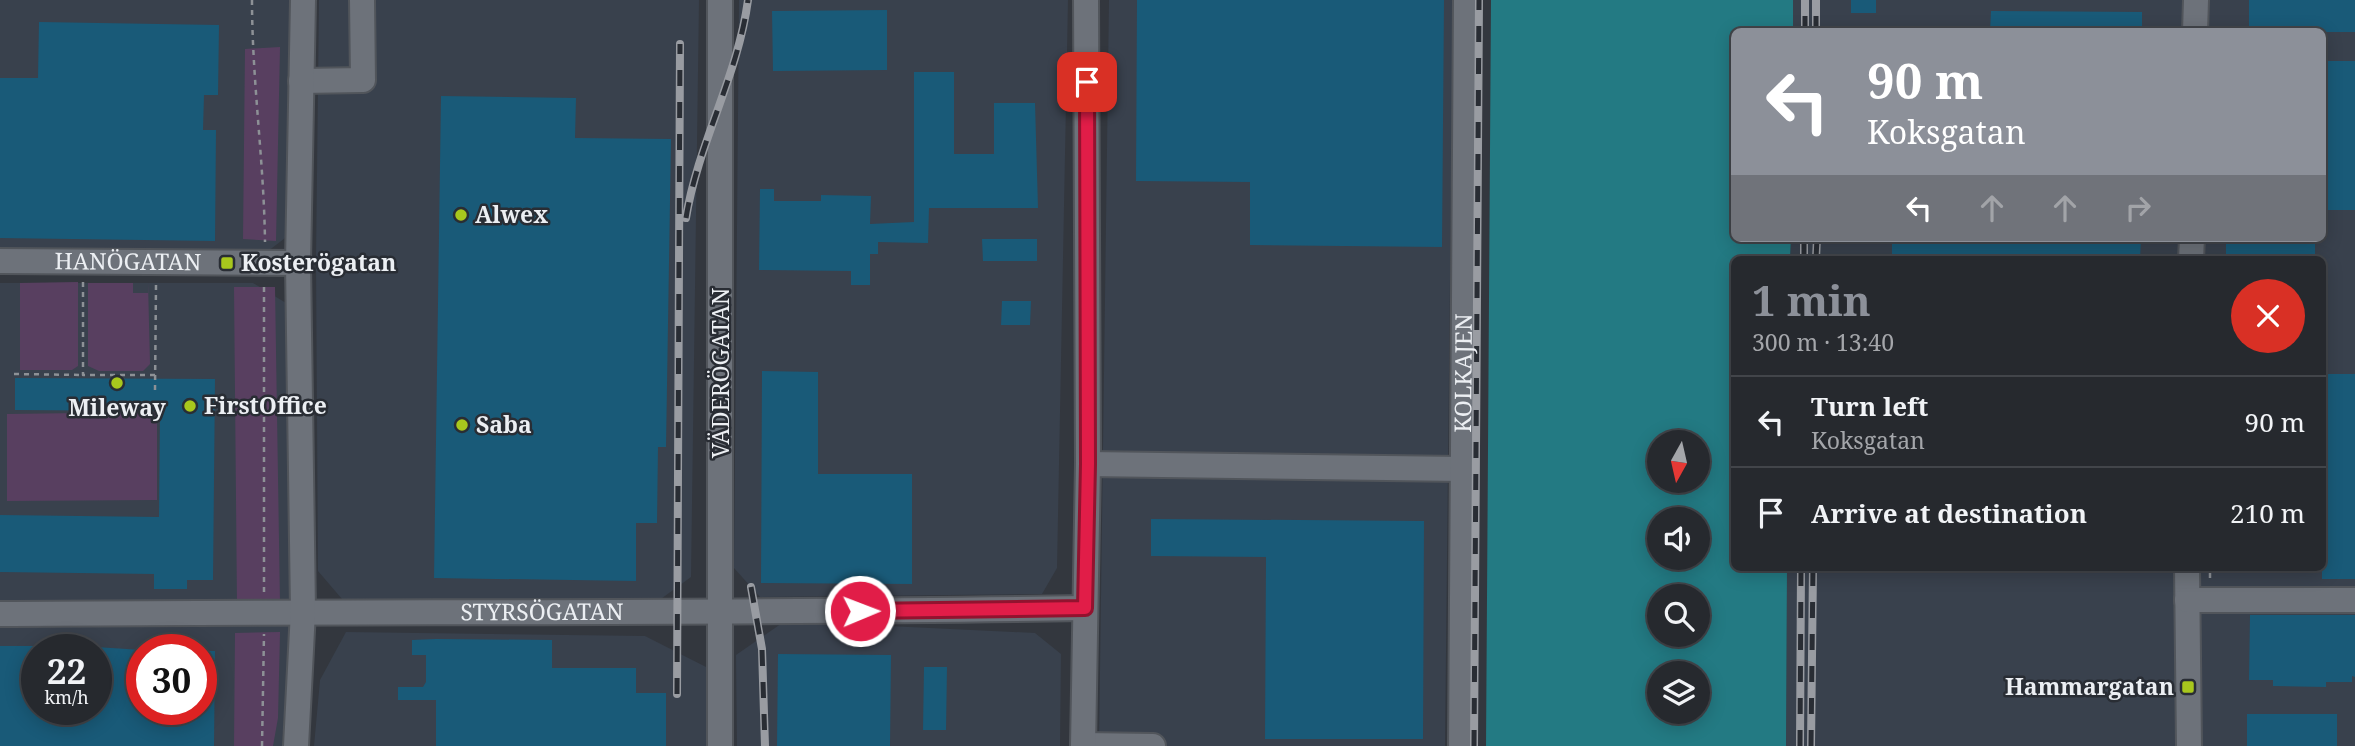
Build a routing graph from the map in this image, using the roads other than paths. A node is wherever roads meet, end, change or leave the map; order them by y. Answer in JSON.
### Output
{"nodes":[{"id":1,"x":303,"y":0,"type":"edge"},
{"id":2,"x":362,"y":0,"type":"edge"},
{"id":3,"x":720,"y":0,"type":"edge"},
{"id":4,"x":1086,"y":0,"type":"edge"},
{"id":5,"x":1466,"y":0,"type":"edge"},
{"id":6,"x":2196,"y":0,"type":"edge"},
{"id":7,"x":2195,"y":28,"type":"edge"},
{"id":8,"x":301,"y":80,"type":"junction"},
{"id":9,"x":0,"y":261,"type":"edge"},
{"id":10,"x":298,"y":263,"type":"junction"},
{"id":11,"x":1088,"y":464,"type":"junction"},
{"id":12,"x":1462,"y":469,"type":"junction"},
{"id":13,"x":2188,"y":571,"type":"edge"},
{"id":14,"x":2187,"y":600,"type":"junction"},
{"id":15,"x":2355,"y":600,"type":"edge"},
{"id":16,"x":1085,"y":608,"type":"junction"},
{"id":17,"x":303,"y":611,"type":"junction"},
{"id":18,"x":720,"y":613,"type":"junction"},
{"id":19,"x":0,"y":614,"type":"edge"},
{"id":20,"x":296,"y":746,"type":"edge"},
{"id":21,"x":720,"y":746,"type":"edge"},
{"id":22,"x":1083,"y":746,"type":"edge"},
{"id":23,"x":1153,"y":746,"type":"edge"},
{"id":24,"x":1461,"y":746,"type":"edge"},
{"id":25,"x":2189,"y":746,"type":"edge"}],
"edges":[{"from":1,"to":8,"type":"street"},
{"from":2,"to":8,"type":"street"},
{"from":3,"to":18,"type":"street","name":"VÄDERÖGATAN"},
{"from":4,"to":11,"type":"street"},
{"from":5,"to":12,"type":"street","name":"KOLKAJEN"},
{"from":6,"to":7,"type":"street"},
{"from":8,"to":10,"type":"street"},
{"from":9,"to":10,"type":"street","name":"HANÖGATAN"},
{"from":10,"to":17,"type":"street"},
{"from":11,"to":12,"type":"street"},
{"from":11,"to":16,"type":"street"},
{"from":12,"to":24,"type":"street","name":"KOLKAJEN"},
{"from":13,"to":14,"type":"street"},
{"from":14,"to":15,"type":"street"},
{"from":14,"to":25,"type":"street"},
{"from":16,"to":18,"type":"street","name":"STYRSÖGATAN"},
{"from":16,"to":22,"type":"street"},
{"from":17,"to":18,"type":"street","name":"STYRSÖGATAN"},
{"from":17,"to":19,"type":"street","name":"STYRSÖGATAN"},
{"from":17,"to":20,"type":"street"},
{"from":18,"to":21,"type":"street","name":"VÄDERÖGATAN"},
{"from":22,"to":23,"type":"street"}]}
